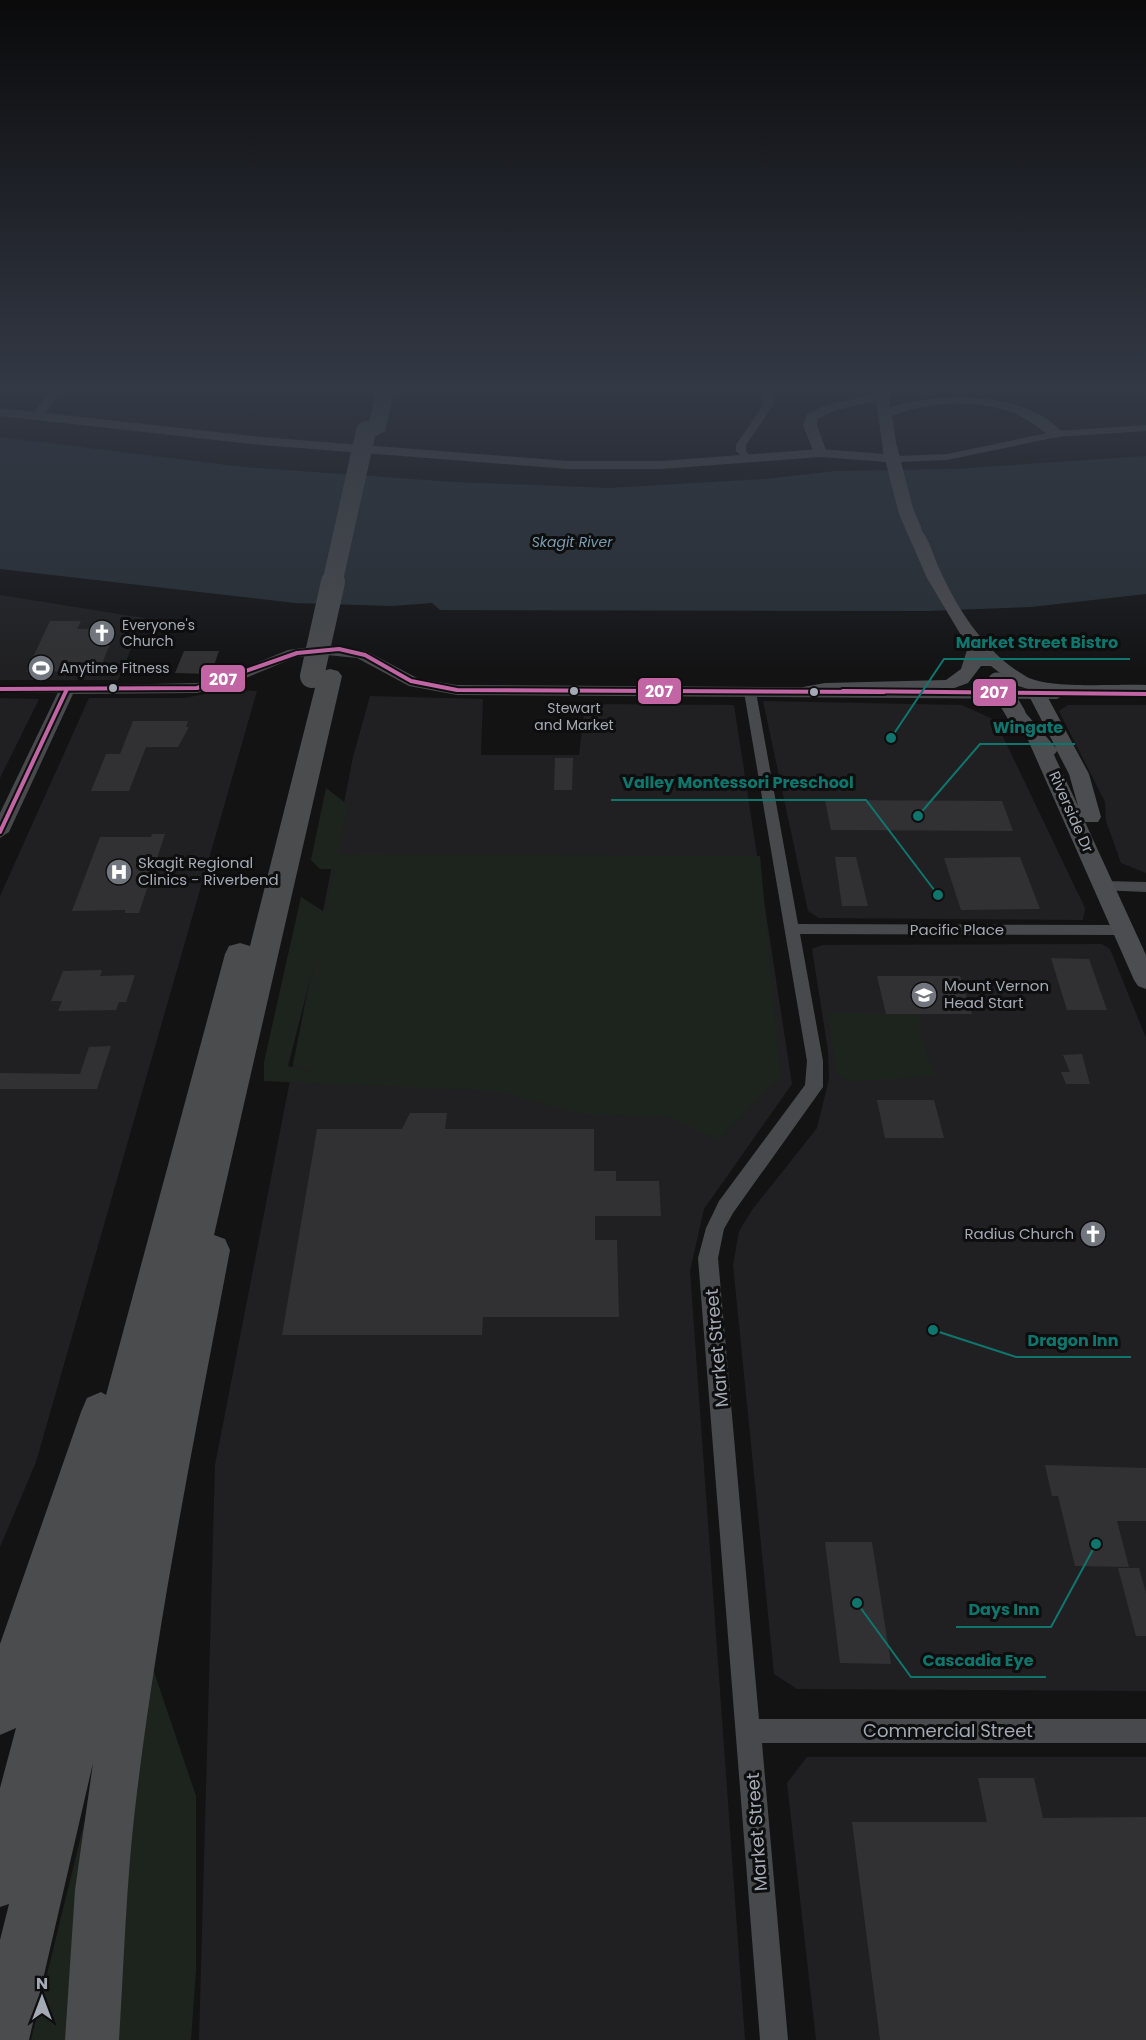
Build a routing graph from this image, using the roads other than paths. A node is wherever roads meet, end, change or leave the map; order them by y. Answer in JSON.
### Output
{"nodes":[{"id":1,"x":361,"y":481,"type":"edge"},
{"id":2,"x":900,"y":481,"type":"edge"},
{"id":3,"x":974,"y":642,"type":"junction"},
{"id":4,"x":323,"y":668,"type":"junction"},
{"id":5,"x":999,"y":688,"type":"junction"},
{"id":6,"x":0,"y":689,"type":"edge"},
{"id":7,"x":67,"y":689,"type":"junction"},
{"id":8,"x":1146,"y":690,"type":"edge"},
{"id":9,"x":750,"y":692,"type":"junction"},
{"id":10,"x":804,"y":692,"type":"junction"},
{"id":11,"x":1037,"y":694,"type":"junction"},
{"id":12,"x":1146,"y":694,"type":"edge"},
{"id":13,"x":1037,"y":738,"type":"junction"},
{"id":14,"x":1091,"y":817,"type":"junction"},
{"id":15,"x":0,"y":832,"type":"edge"},
{"id":16,"x":1104,"y":886,"type":"junction"},
{"id":17,"x":1146,"y":887,"type":"edge"},
{"id":18,"x":791,"y":929,"type":"junction"},
{"id":19,"x":1124,"y":930,"type":"junction"},
{"id":20,"x":257,"y":976,"type":"junction"},
{"id":21,"x":1146,"y":980,"type":"edge"},
{"id":22,"x":182,"y":1179,"type":"junction"},
{"id":23,"x":0,"y":1710,"type":"edge"},
{"id":24,"x":749,"y":1731,"type":"junction"},
{"id":25,"x":1146,"y":1731,"type":"edge"},
{"id":26,"x":0,"y":1882,"type":"edge"},
{"id":27,"x":2,"y":2040,"type":"edge"},
{"id":28,"x":92,"y":2040,"type":"edge"},
{"id":29,"x":774,"y":2040,"type":"edge"}],
"edges":[{"from":1,"to":4,"type":"highway"},
{"from":2,"to":3,"type":"main road","bridge":true},
{"from":3,"to":5,"type":"main road"},
{"from":3,"to":8,"type":"main road"},
{"from":3,"to":10,"type":"main road"},
{"from":4,"to":7,"type":"street"},
{"from":4,"to":9,"type":"street"},
{"from":4,"to":20,"type":"highway"},
{"from":4,"to":22,"type":"highway"},
{"from":5,"to":10,"type":"street"},
{"from":5,"to":11,"type":"street"},
{"from":5,"to":13,"type":"main road","bridge":true},
{"from":6,"to":7,"type":"street"},
{"from":7,"to":15,"type":"street"},
{"from":9,"to":10,"type":"street"},
{"from":9,"to":18,"type":"street","name":"Market Street"},
{"from":11,"to":12,"type":"street"},
{"from":11,"to":14,"type":"main road"},
{"from":13,"to":14,"type":"main road"},
{"from":13,"to":16,"type":"main road","name":"Riverside Dr"},
{"from":14,"to":16,"type":"main road"},
{"from":16,"to":17,"type":"street"},
{"from":16,"to":19,"type":"main road","name":"Riverside Dr"},
{"from":18,"to":19,"type":"street","name":"Pacific Place"},
{"from":18,"to":24,"type":"street","name":"Market Street"},
{"from":19,"to":21,"type":"main road","name":"Riverside Dr"},
{"from":20,"to":27,"type":"highway"},
{"from":20,"to":28,"type":"highway"},
{"from":22,"to":23,"type":"highway"},
{"from":22,"to":26,"type":"highway"},
{"from":24,"to":25,"type":"street","name":"Commercial Street"},
{"from":24,"to":29,"type":"street","name":"Market Street"}]}
